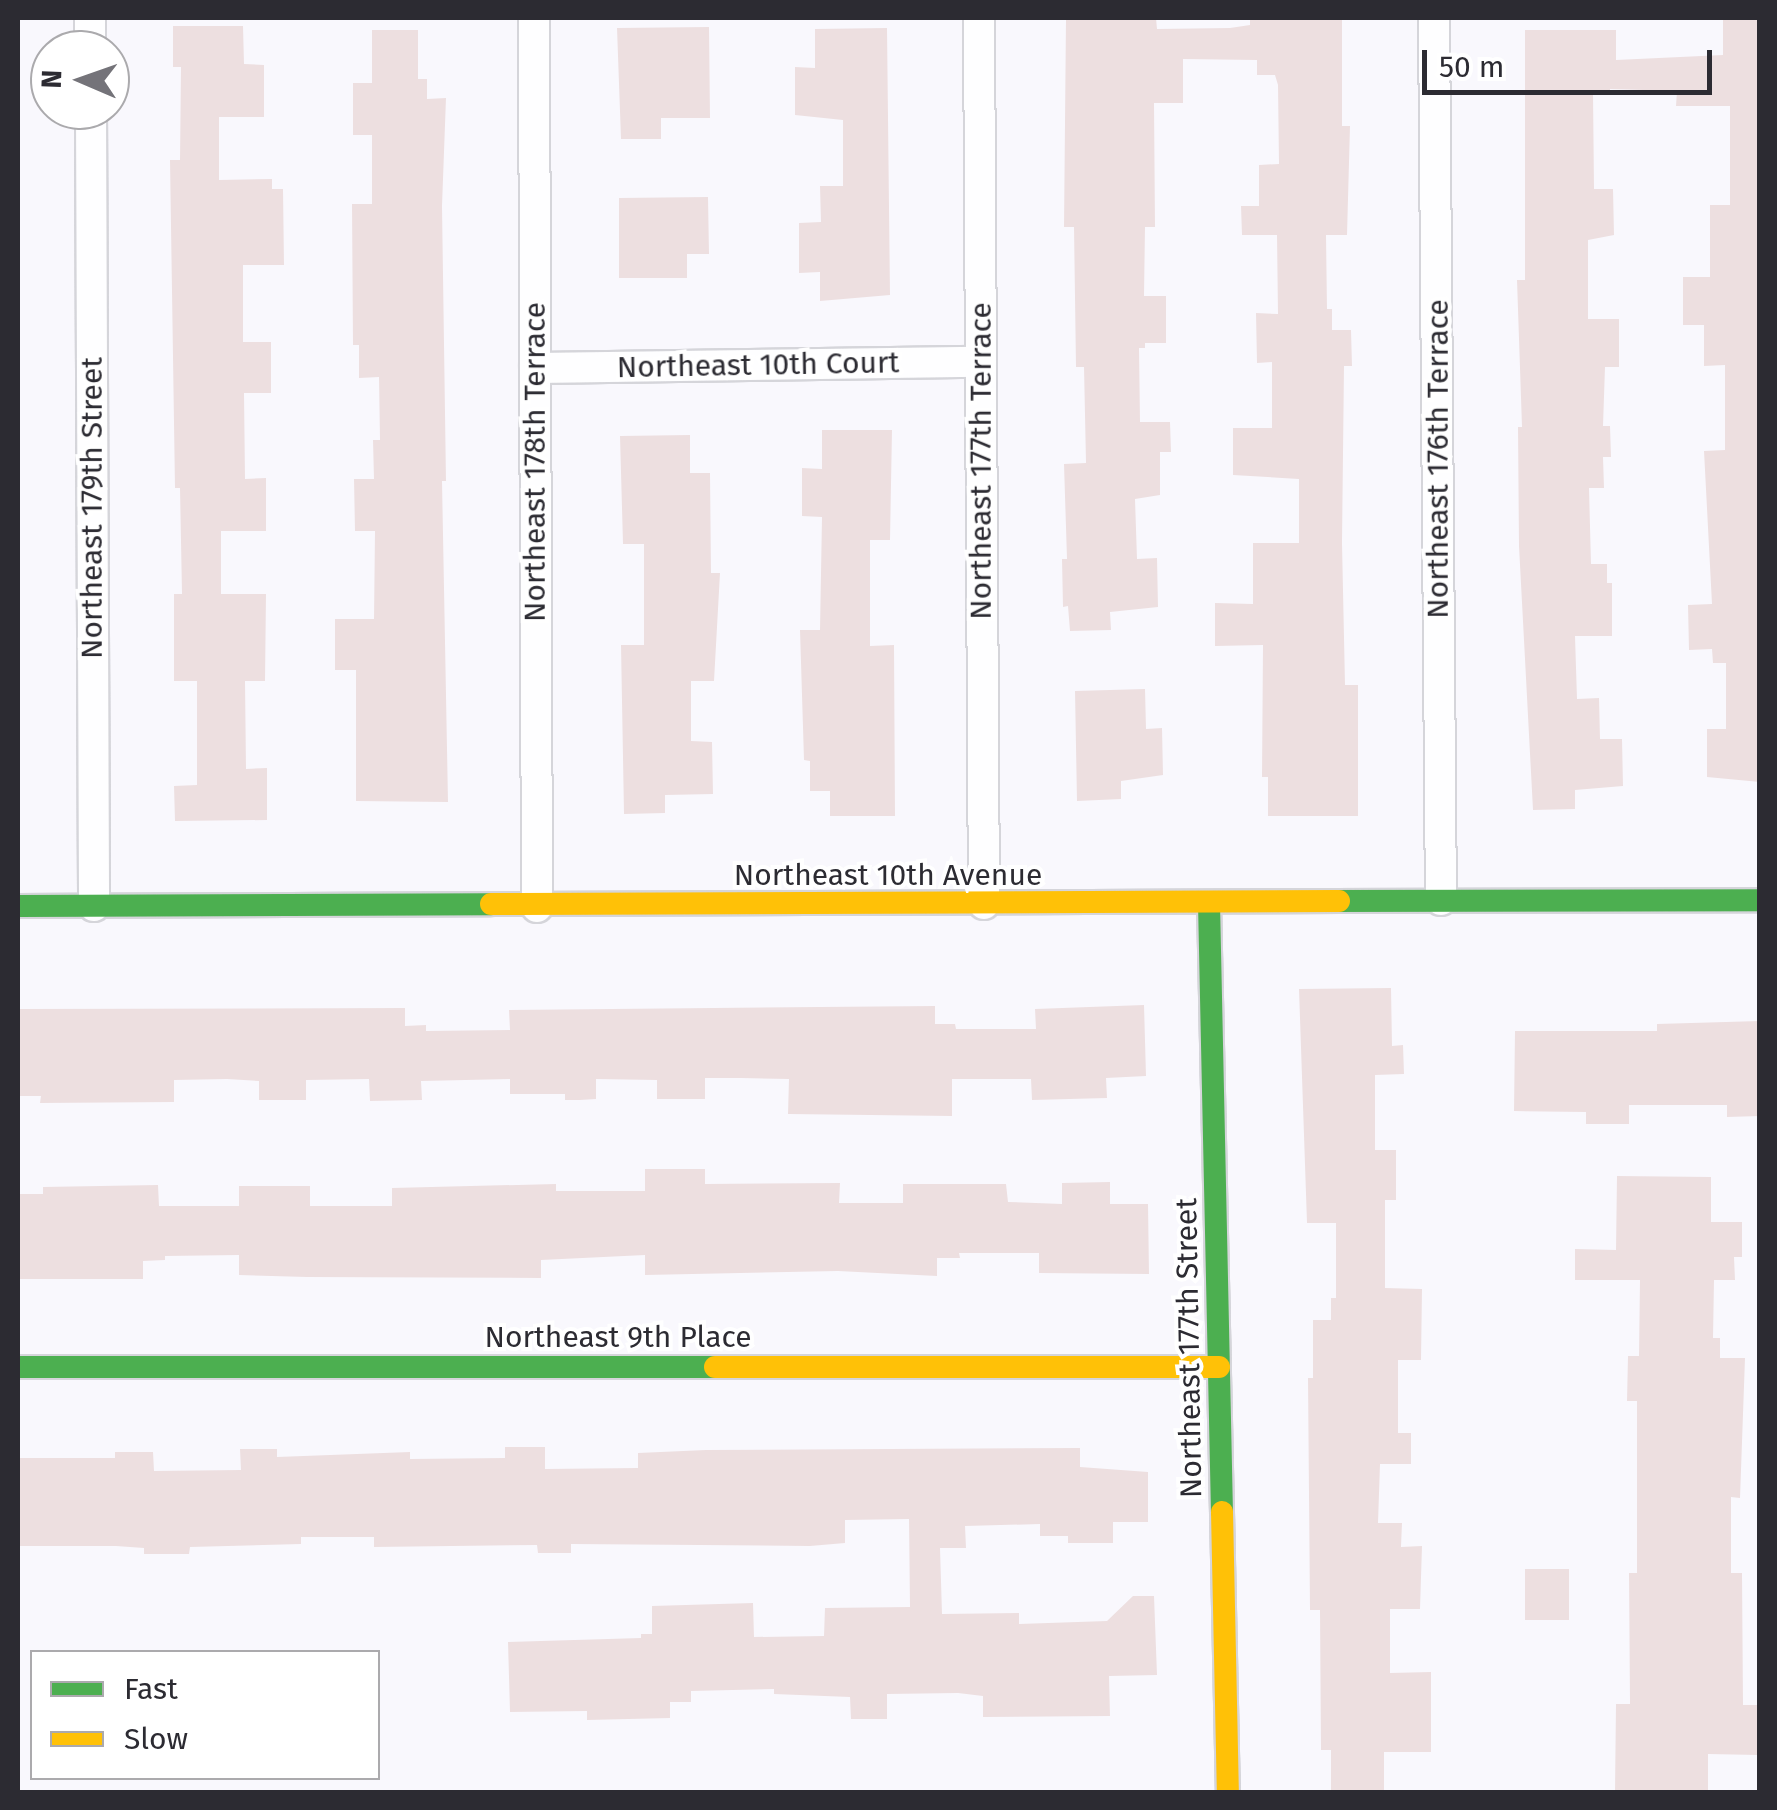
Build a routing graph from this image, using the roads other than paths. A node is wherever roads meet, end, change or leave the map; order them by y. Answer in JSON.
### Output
{"nodes":[{"id":1,"x":534,"y":18,"type":"edge"},
{"id":2,"x":979,"y":18,"type":"edge"},
{"id":3,"x":1434,"y":18,"type":"edge"},
{"id":4,"x":91,"y":130,"type":"edge"},
{"id":5,"x":981,"y":362,"type":"junction"},
{"id":6,"x":535,"y":368,"type":"junction"},
{"id":7,"x":1441,"y":900,"type":"junction"},
{"id":8,"x":1760,"y":900,"type":"edge"},
{"id":9,"x":1208,"y":903,"type":"junction"},
{"id":10,"x":984,"y":904,"type":"junction"},
{"id":11,"x":18,"y":906,"type":"edge"},
{"id":12,"x":94,"y":906,"type":"junction"},
{"id":13,"x":536,"y":907,"type":"junction"},
{"id":14,"x":18,"y":1367,"type":"edge"},
{"id":15,"x":1219,"y":1367,"type":"junction"},
{"id":16,"x":1228,"y":1792,"type":"edge"}],
"edges":[{"from":1,"to":6,"type":"street","name":"Northeast 178th Terrace"},
{"from":2,"to":5,"type":"street","name":"Northeast 177th Terrace"},
{"from":3,"to":7,"type":"street","name":"Northeast 176th Terrace"},
{"from":4,"to":12,"type":"street","name":"Northeast 179th Street"},
{"from":5,"to":6,"type":"street","name":"Northeast 10th Court"},
{"from":5,"to":10,"type":"street","name":"Northeast 177th Terrace"},
{"from":6,"to":13,"type":"street","name":"Northeast 178th Terrace"},
{"from":7,"to":8,"type":"street","name":"Northeast 10th Avenue"},
{"from":7,"to":9,"type":"street","name":"Northeast 10th Avenue"},
{"from":9,"to":10,"type":"street","name":"Northeast 10th Avenue"},
{"from":9,"to":15,"type":"street","name":"Northeast 177th Street"},
{"from":10,"to":13,"type":"street","name":"Northeast 10th Avenue"},
{"from":11,"to":12,"type":"street","name":"Northeast 10th Avenue"},
{"from":12,"to":13,"type":"street","name":"Northeast 10th Avenue"},
{"from":14,"to":15,"type":"street","name":"Northeast 9th Place"},
{"from":15,"to":16,"type":"street","name":"Northeast 177th Street"}]}
